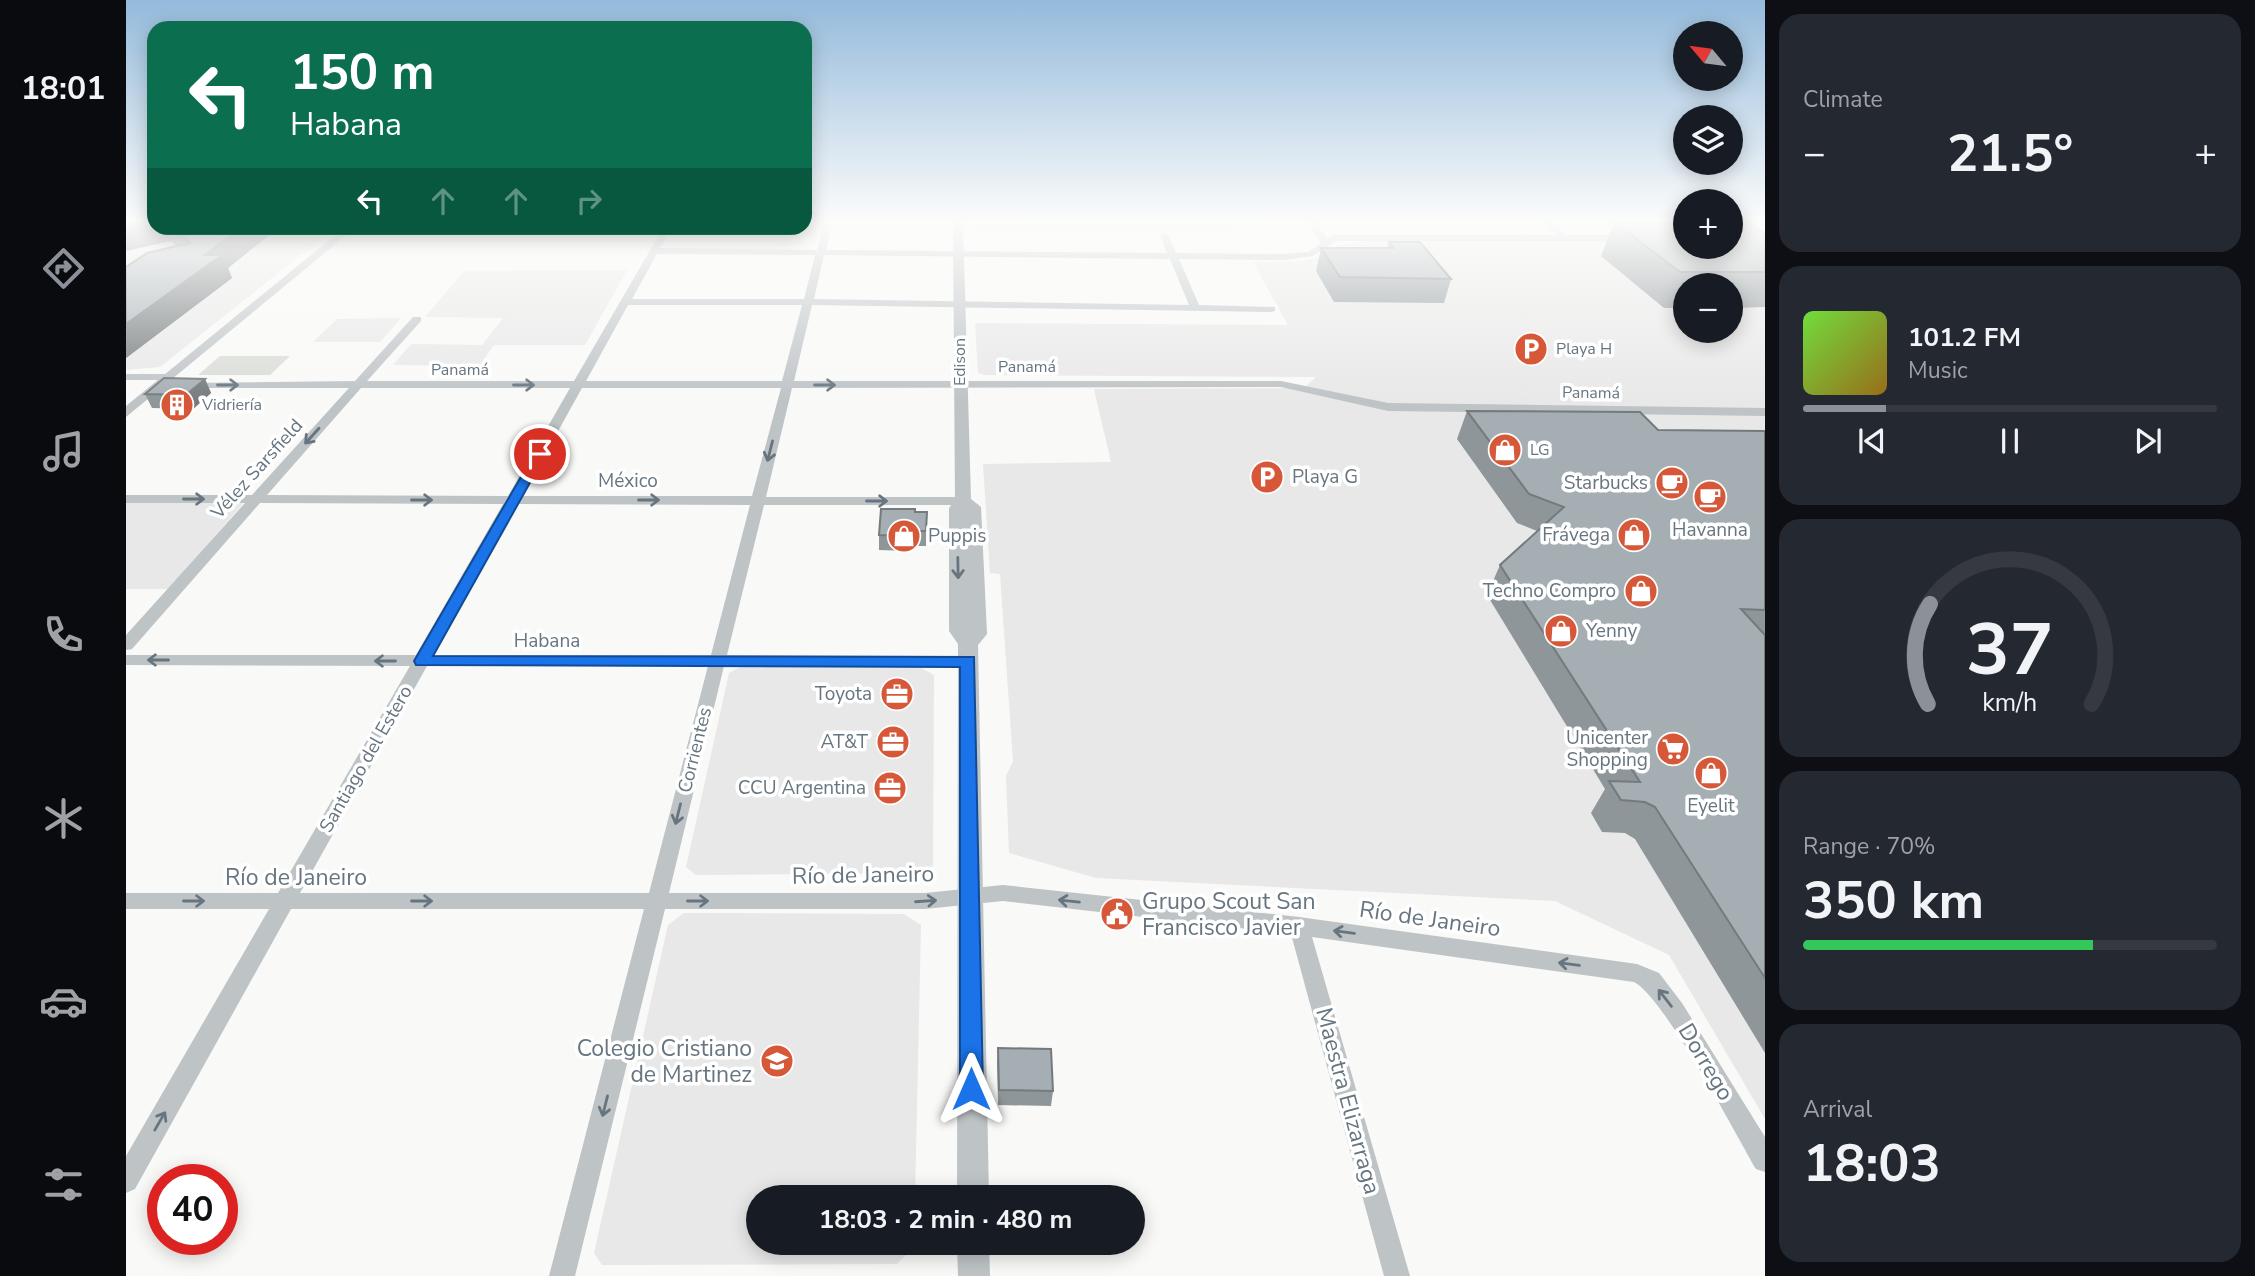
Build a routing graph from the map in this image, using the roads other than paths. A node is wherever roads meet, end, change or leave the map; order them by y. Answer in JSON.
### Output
{"nodes":[{"id":1,"x":283,"y":283,"type":"edge"},
{"id":2,"x":637,"y":283,"type":"edge"},
{"id":3,"x":813,"y":283,"type":"edge"},
{"id":4,"x":959,"y":283,"type":"edge"},
{"id":5,"x":1186,"y":283,"type":"edge"},
{"id":6,"x":626,"y":302,"type":"junction"},
{"id":7,"x":808,"y":302,"type":"junction"},
{"id":8,"x":960,"y":303,"type":"junction"},
{"id":9,"x":1196,"y":309,"type":"junction"},
{"id":10,"x":1271,"y":309,"type":"dead end"},
{"id":11,"x":417,"y":319,"type":"dead end"},
{"id":12,"x":126,"y":377,"type":"edge"},
{"id":13,"x":164,"y":380,"type":"junction"},
{"id":14,"x":960,"y":384,"type":"junction"},
{"id":15,"x":358,"y":385,"type":"junction"},
{"id":16,"x":579,"y":385,"type":"junction"},
{"id":17,"x":787,"y":385,"type":"junction"},
{"id":18,"x":1765,"y":412,"type":"edge"},
{"id":19,"x":126,"y":413,"type":"edge"},
{"id":20,"x":126,"y":499,"type":"edge"},
{"id":21,"x":256,"y":499,"type":"junction"},
{"id":22,"x":514,"y":500,"type":"junction"},
{"id":23,"x":758,"y":500,"type":"junction"},
{"id":24,"x":962,"y":501,"type":"junction"},
{"id":25,"x":126,"y":645,"type":"edge"},
{"id":26,"x":968,"y":653,"type":"junction"},
{"id":27,"x":126,"y":660,"type":"edge"},
{"id":28,"x":422,"y":661,"type":"junction"},
{"id":29,"x":717,"y":662,"type":"junction"},
{"id":30,"x":968,"y":895,"type":"junction"},
{"id":31,"x":126,"y":901,"type":"edge"},
{"id":32,"x":285,"y":901,"type":"junction"},
{"id":33,"x":656,"y":901,"type":"junction"},
{"id":34,"x":1299,"y":926,"type":"junction"},
{"id":35,"x":1637,"y":973,"type":"joint"},
{"id":36,"x":1765,"y":1160,"type":"edge"},
{"id":37,"x":126,"y":1180,"type":"edge"},
{"id":38,"x":973,"y":1185,"type":"edge"},
{"id":39,"x":973,"y":1255,"type":"edge"},
{"id":40,"x":562,"y":1276,"type":"edge"},
{"id":41,"x":974,"y":1276,"type":"edge"},
{"id":42,"x":1396,"y":1276,"type":"edge"}],
"edges":[{"from":1,"to":13,"type":"street"},
{"from":2,"to":6,"type":"street","name":"Santiago del Estero"},
{"from":3,"to":7,"type":"street","name":"Corrientes"},
{"from":4,"to":8,"type":"street","name":"Edison"},
{"from":5,"to":9,"type":"street"},
{"from":6,"to":7,"type":"street"},
{"from":6,"to":16,"type":"street","name":"Santiago del Estero"},
{"from":7,"to":8,"type":"street"},
{"from":7,"to":17,"type":"street","name":"Corrientes"},
{"from":8,"to":9,"type":"street"},
{"from":8,"to":14,"type":"street","name":"Edison"},
{"from":9,"to":10,"type":"street"},
{"from":11,"to":15,"type":"street","name":"Vélez Sarsfield"},
{"from":12,"to":13,"type":"street","name":"Panamá"},
{"from":13,"to":15,"type":"street","name":"Panamá","one_way":true},
{"from":13,"to":19,"type":"street"},
{"from":17,"to":14,"type":"street","name":"Panamá","one_way":true},
{"from":14,"to":18,"type":"street","name":"Panamá"},
{"from":14,"to":24,"type":"street","name":"Edison"},
{"from":15,"to":16,"type":"street","name":"Panamá","one_way":true},
{"from":15,"to":21,"type":"street","name":"Vélez Sarsfield","one_way":true},
{"from":16,"to":17,"type":"street","name":"Panamá"},
{"from":16,"to":22,"type":"street","name":"Santiago del Estero"},
{"from":17,"to":23,"type":"street","name":"Corrientes","one_way":true},
{"from":20,"to":21,"type":"street","name":"México","one_way":true},
{"from":21,"to":22,"type":"street","name":"México","one_way":true},
{"from":21,"to":25,"type":"street","name":"Vélez Sarsfield"},
{"from":22,"to":23,"type":"street","name":"México","one_way":true},
{"from":22,"to":28,"type":"street","name":"Santiago del Estero"},
{"from":23,"to":24,"type":"street","name":"México","one_way":true},
{"from":23,"to":29,"type":"street","name":"Corrientes"},
{"from":24,"to":26,"type":"street","name":"Edison"},
{"from":26,"to":29,"type":"street","name":"Habana"},
{"from":26,"to":30,"type":"street","name":"Edison"},
{"from":28,"to":27,"type":"street","name":"Habana","one_way":true},
{"from":28,"to":29,"type":"street","name":"Habana"},
{"from":28,"to":32,"type":"street","name":"Santiago del Estero"},
{"from":29,"to":33,"type":"street","name":"Corrientes","one_way":true},
{"from":33,"to":30,"type":"street","name":"Río de Janeiro","one_way":true},
{"from":34,"to":30,"type":"street","name":"Río de Janeiro","one_way":true},
{"from":30,"to":38,"type":"street","name":"Edison"},
{"from":31,"to":32,"type":"street","name":"Río de Janeiro","one_way":true},
{"from":32,"to":33,"type":"street","name":"Río de Janeiro","one_way":true},
{"from":37,"to":32,"type":"street","name":"Santiago del Estero","one_way":true},
{"from":33,"to":40,"type":"street","name":"Corrientes","one_way":true},
{"from":35,"to":34,"type":"street","name":"Río de Janeiro","one_way":true},
{"from":34,"to":42,"type":"street","name":"Maestra Elizarraga"},
{"from":36,"to":35,"type":"street","name":"Dorrego","one_way":true},
{"from":39,"to":41,"type":"street"}]}
